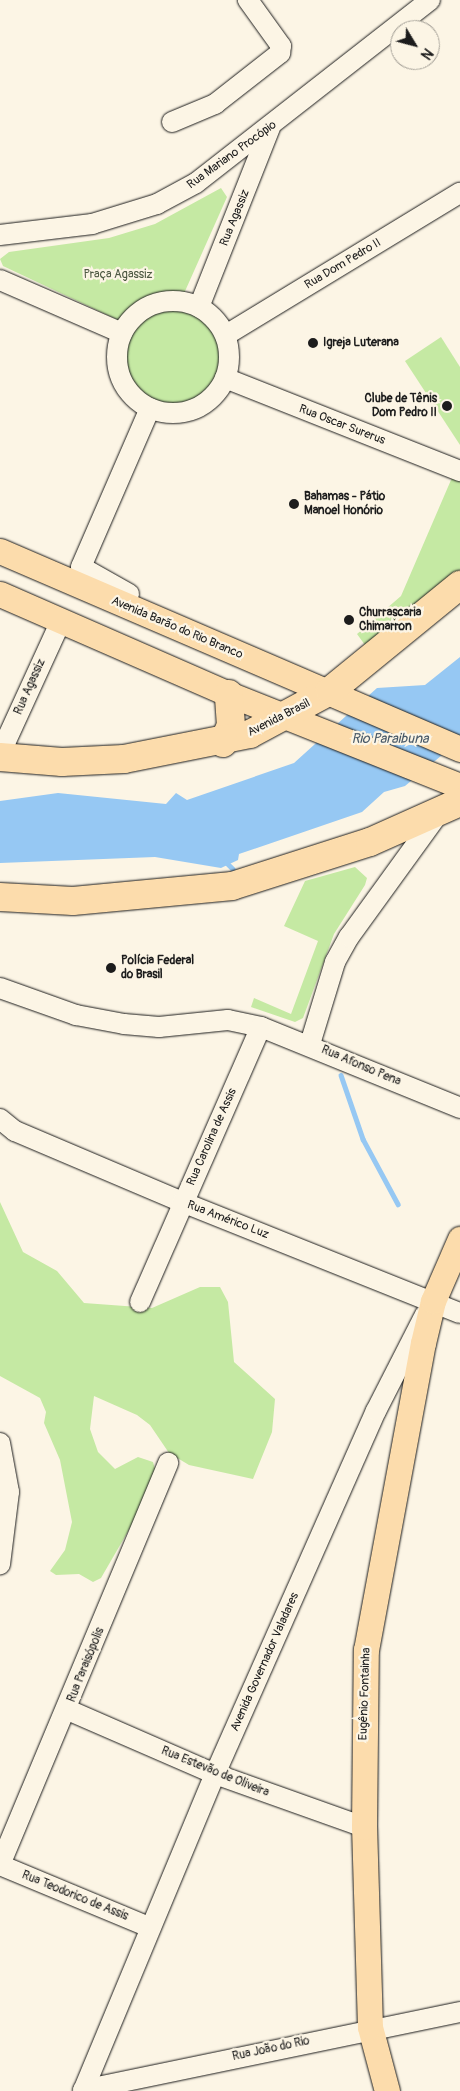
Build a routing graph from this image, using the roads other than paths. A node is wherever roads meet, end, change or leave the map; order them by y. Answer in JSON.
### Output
{"nodes":[{"id":1,"x":248,"y":0,"type":"edge"},
{"id":2,"x":430,"y":0,"type":"edge"},
{"id":3,"x":172,"y":122,"type":"dead end"},
{"id":4,"x":270,"y":128,"type":"junction"},
{"id":5,"x":196,"y":183,"type":"junction"},
{"id":6,"x":460,"y":193,"type":"edge"},
{"id":7,"x":243,"y":197,"type":"junction"},
{"id":8,"x":6,"y":237,"type":"edge"},
{"id":9,"x":0,"y":280,"type":"edge"},
{"id":10,"x":199,"y":307,"type":"junction"},
{"id":11,"x":122,"y":333,"type":"junction"},
{"id":12,"x":226,"y":335,"type":"junction"},
{"id":13,"x":225,"y":378,"type":"junction"},
{"id":14,"x":150,"y":408,"type":"junction"},
{"id":15,"x":460,"y":471,"type":"edge"},
{"id":16,"x":0,"y":552,"type":"edge"},
{"id":17,"x":460,"y":585,"type":"edge"},
{"id":18,"x":0,"y":594,"type":"edge"},
{"id":19,"x":61,"y":621,"type":"junction"},
{"id":20,"x":191,"y":636,"type":"junction"},
{"id":21,"x":330,"y":691,"type":"junction"},
{"id":22,"x":229,"y":694,"type":"junction"},
{"id":23,"x":298,"y":720,"type":"junction"},
{"id":24,"x":223,"y":743,"type":"junction"},
{"id":25,"x":460,"y":749,"type":"edge"},
{"id":26,"x":0,"y":755,"type":"edge"},
{"id":27,"x":452,"y":783,"type":"edge"},
{"id":28,"x":449,"y":808,"type":"edge"},
{"id":29,"x":0,"y":897,"type":"edge"},
{"id":30,"x":0,"y":988,"type":"edge"},
{"id":31,"x":260,"y":1027,"type":"junction"},
{"id":32,"x":310,"y":1044,"type":"junction"},
{"id":33,"x":460,"y":1108,"type":"edge"},
{"id":34,"x":0,"y":1119,"type":"edge"},
{"id":35,"x":182,"y":1202,"type":"junction"},
{"id":36,"x":460,"y":1238,"type":"edge"},
{"id":37,"x":433,"y":1301,"type":"junction"},
{"id":38,"x":140,"y":1302,"type":"dead end"},
{"id":39,"x":460,"y":1313,"type":"edge"},
{"id":40,"x":0,"y":1443,"type":"edge"},
{"id":41,"x":168,"y":1464,"type":"dead end"},
{"id":42,"x":0,"y":1564,"type":"edge"},
{"id":43,"x":68,"y":1710,"type":"junction"},
{"id":44,"x":215,"y":1774,"type":"junction"},
{"id":45,"x":364,"y":1827,"type":"junction"},
{"id":46,"x":0,"y":1865,"type":"edge"},
{"id":47,"x":150,"y":1927,"type":"junction"},
{"id":48,"x":460,"y":2012,"type":"edge"},
{"id":49,"x":370,"y":2027,"type":"junction"},
{"id":50,"x":83,"y":2091,"type":"edge"},
{"id":51,"x":387,"y":2091,"type":"edge"}],
"edges":[{"from":1,"to":3,"type":"street"},
{"from":2,"to":4,"type":"street","name":"Rua Mariano Procópio"},
{"from":4,"to":5,"type":"street","name":"Rua Mariano Procópio"},
{"from":4,"to":7,"type":"street","name":"Rua Agassiz"},
{"from":5,"to":7,"type":"street"},
{"from":5,"to":8,"type":"street","name":"Rua Mariano Procópio"},
{"from":6,"to":12,"type":"street","name":"Rua Dom Pedro II"},
{"from":7,"to":10,"type":"street","name":"Rua Agassiz"},
{"from":9,"to":11,"type":"street"},
{"from":10,"to":11,"type":"street"},
{"from":10,"to":12,"type":"street"},
{"from":11,"to":14,"type":"street"},
{"from":12,"to":13,"type":"street"},
{"from":13,"to":14,"type":"street"},
{"from":13,"to":15,"type":"street","name":"Rua Oscar Surerus"},
{"from":14,"to":20,"type":"street"},
{"from":16,"to":20,"type":"main road","name":"Avenida Barão do Rio Branco"},
{"from":17,"to":21,"type":"highway","name":"Avenida Brasil"},
{"from":18,"to":19,"type":"main road"},
{"from":19,"to":22,"type":"main road"},
{"from":19,"to":26,"type":"street","name":"Rua Agassiz"},
{"from":20,"to":21,"type":"main road","name":"Avenida Barão do Rio Branco"},
{"from":21,"to":23,"type":"highway","name":"Avenida Brasil"},
{"from":21,"to":25,"type":"main road","name":"Avenida Barão do Rio Branco"},
{"from":22,"to":23,"type":"main road"},
{"from":22,"to":24,"type":"highway"},
{"from":23,"to":24,"type":"highway","name":"Avenida Brasil"},
{"from":23,"to":27,"type":"main road"},
{"from":24,"to":26,"type":"highway","name":"Avenida Brasil"},
{"from":28,"to":29,"type":"highway"},
{"from":28,"to":32,"type":"street"},
{"from":30,"to":31,"type":"street","name":"Rua Afonso Pena"},
{"from":31,"to":32,"type":"street","name":"Rua Afonso Pena"},
{"from":31,"to":35,"type":"street","name":"Rua Carolina de Assis"},
{"from":32,"to":33,"type":"street","name":"Rua Afonso Pena"},
{"from":34,"to":35,"type":"street","name":"Rua Américo Luz"},
{"from":35,"to":37,"type":"street","name":"Rua Américo Luz"},
{"from":35,"to":38,"type":"street","name":"Rua Carolina de Assis"},
{"from":36,"to":37,"type":"main road","name":"Avenida Governador Valadares"},
{"from":37,"to":39,"type":"street","name":"Rua Américo Luz"},
{"from":37,"to":44,"type":"street","name":"Avenida Governador Valadares"},
{"from":37,"to":45,"type":"main road","name":"Eugênio Fontainha"},
{"from":40,"to":42,"type":"street"},
{"from":41,"to":43,"type":"street","name":"Rua Paraisópolis"},
{"from":43,"to":44,"type":"street","name":"Rua Estevão de Oliveira"},
{"from":43,"to":46,"type":"street","name":"Rua Paraisópolis"},
{"from":44,"to":45,"type":"street","name":"Rua Estevão de Oliveira"},
{"from":44,"to":47,"type":"street","name":"Avenida Governador Valadares"},
{"from":45,"to":49,"type":"main road","name":"Eugênio Fontainha"},
{"from":46,"to":47,"type":"street","name":"Rua Teodorico de Assis"},
{"from":47,"to":50,"type":"street","name":"Avenida Governador Valadares"},
{"from":48,"to":49,"type":"street","name":"Rua João do Rio"},
{"from":49,"to":50,"type":"street","name":"Rua João do Rio"},
{"from":49,"to":51,"type":"main road","name":"Eugênio Fontainha"}]}
